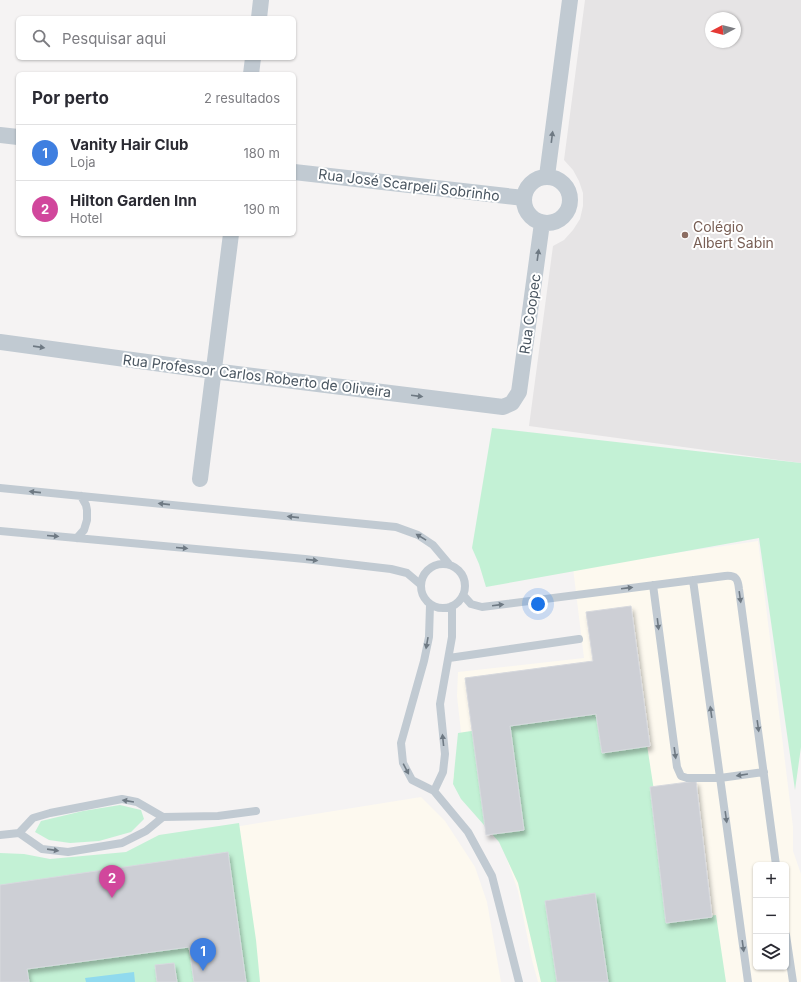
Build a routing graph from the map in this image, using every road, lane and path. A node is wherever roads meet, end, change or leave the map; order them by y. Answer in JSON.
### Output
{"nodes":[{"id":1,"x":261,"y":0,"type":"edge"},
{"id":2,"x":570,"y":0,"type":"edge"},
{"id":3,"x":258,"y":16,"type":"edge"},
{"id":4,"x":253,"y":60,"type":"edge"},
{"id":5,"x":251,"y":72,"type":"edge"},
{"id":6,"x":0,"y":135,"type":"edge"},
{"id":7,"x":16,"y":137,"type":"edge"},
{"id":8,"x":296,"y":172,"type":"edge"},
{"id":9,"x":547,"y":176,"type":"junction"},
{"id":10,"x":524,"y":198,"type":"junction"},
{"id":11,"x":542,"y":223,"type":"junction"},
{"id":12,"x":231,"y":236,"type":"edge"},
{"id":13,"x":0,"y":342,"type":"edge"},
{"id":14,"x":213,"y":371,"type":"junction"},
{"id":15,"x":512,"y":403,"type":"joint"},
{"id":16,"x":200,"y":479,"type":"dead end"},
{"id":17,"x":0,"y":488,"type":"edge"},
{"id":18,"x":81,"y":496,"type":"junction"},
{"id":19,"x":0,"y":531,"type":"edge"},
{"id":20,"x":77,"y":538,"type":"junction"},
{"id":21,"x":448,"y":564,"type":"junction"},
{"id":22,"x":693,"y":580,"type":"junction"},
{"id":23,"x":420,"y":584,"type":"junction"},
{"id":24,"x":653,"y":585,"type":"junction"},
{"id":25,"x":463,"y":595,"type":"junction"},
{"id":26,"x":430,"y":604,"type":"junction"},
{"id":27,"x":452,"y":606,"type":"junction"},
{"id":28,"x":579,"y":639,"type":"dead end"},
{"id":29,"x":449,"y":658,"type":"junction"},
{"id":30,"x":764,"y":772,"type":"junction"},
{"id":31,"x":720,"y":778,"type":"junction"},
{"id":32,"x":434,"y":790,"type":"junction"},
{"id":33,"x":256,"y":811,"type":"dead end"},
{"id":34,"x":163,"y":817,"type":"junction"},
{"id":35,"x":19,"y":833,"type":"junction"},
{"id":36,"x":0,"y":835,"type":"edge"},
{"id":37,"x":776,"y":862,"type":"edge"},
{"id":38,"x":789,"y":955,"type":"edge"},
{"id":39,"x":518,"y":982,"type":"edge"},
{"id":40,"x":748,"y":982,"type":"edge"},
{"id":41,"x":793,"y":982,"type":"edge"}],
"edges":[{"from":1,"to":3,"type":"street"},
{"from":9,"to":2,"type":"street","one_way":true},
{"from":4,"to":5,"type":"street"},
{"from":6,"to":7,"type":"street"},
{"from":8,"to":10,"type":"street","name":"Rua José Scarpeli Sobrinho"},
{"from":9,"to":10,"type":"street"},
{"from":9,"to":11,"type":"street"},
{"from":10,"to":11,"type":"street"},
{"from":15,"to":11,"type":"street","name":"Rua Coopec","one_way":true},
{"from":12,"to":14,"type":"street"},
{"from":13,"to":14,"type":"street","name":"Rua Professor Carlos Roberto de Oliveira","one_way":true},
{"from":14,"to":15,"type":"street","name":"Rua Professor Carlos Roberto de Oliveira","one_way":true},
{"from":14,"to":16,"type":"street"},
{"from":18,"to":17,"type":"lane","one_way":true},
{"from":18,"to":20,"type":"lane"},
{"from":21,"to":18,"type":"lane","one_way":true},
{"from":19,"to":20,"type":"lane","one_way":true},
{"from":20,"to":23,"type":"lane","one_way":true},
{"from":21,"to":23,"type":"lane"},
{"from":21,"to":25,"type":"lane"},
{"from":22,"to":24,"type":"lane"},
{"from":22,"to":30,"type":"lane","one_way":true},
{"from":31,"to":22,"type":"lane","one_way":true},
{"from":23,"to":26,"type":"lane"},
{"from":25,"to":24,"type":"lane","one_way":true},
{"from":24,"to":31,"type":"lane","one_way":true},
{"from":25,"to":27,"type":"lane"},
{"from":26,"to":27,"type":"lane"},
{"from":26,"to":32,"type":"lane","one_way":true},
{"from":27,"to":29,"type":"lane"},
{"from":28,"to":29,"type":"lane"},
{"from":32,"to":29,"type":"lane","one_way":true},
{"from":30,"to":31,"type":"lane","one_way":true},
{"from":30,"to":37,"type":"lane"},
{"from":31,"to":40,"type":"lane","one_way":true},
{"from":32,"to":39,"type":"lane"},
{"from":33,"to":34,"type":"lane"},
{"from":34,"to":35,"type":"lane","one_way":true},
{"from":35,"to":34,"type":"lane","one_way":true},
{"from":35,"to":36,"type":"lane"},
{"from":38,"to":41,"type":"lane"}]}
